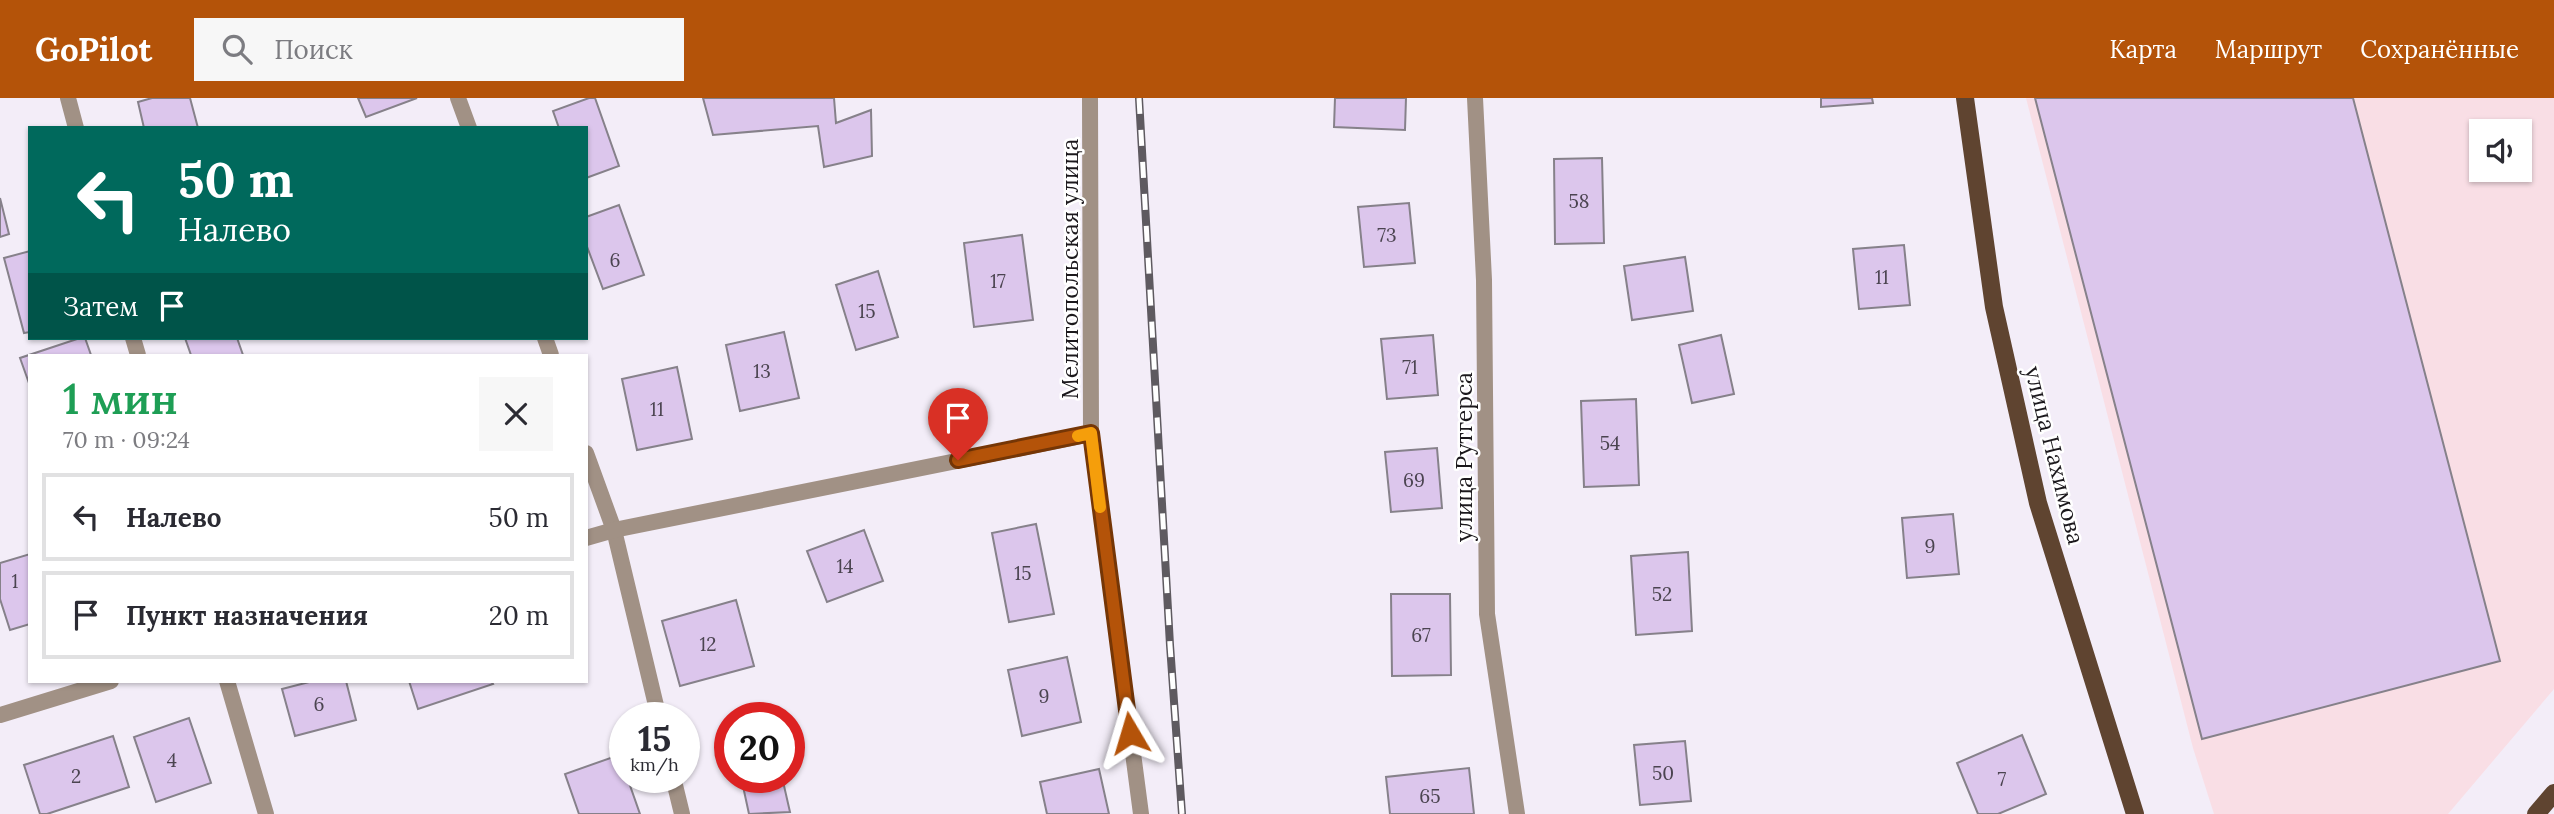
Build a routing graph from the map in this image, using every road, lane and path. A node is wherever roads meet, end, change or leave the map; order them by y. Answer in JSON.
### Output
{"nodes":[{"id":1,"x":68,"y":98,"type":"edge"},
{"id":2,"x":458,"y":98,"type":"edge"},
{"id":3,"x":1090,"y":98,"type":"edge"},
{"id":4,"x":1475,"y":98,"type":"edge"},
{"id":5,"x":1965,"y":98,"type":"edge"},
{"id":6,"x":75,"y":126,"type":"edge"},
{"id":7,"x":468,"y":126,"type":"edge"},
{"id":8,"x":1091,"y":433,"type":"junction"},
{"id":9,"x":588,"y":458,"type":"edge"},
{"id":10,"x":614,"y":530,"type":"junction"},
{"id":11,"x":588,"y":537,"type":"edge"},
{"id":12,"x":104,"y":683,"type":"edge"},
{"id":13,"x":228,"y":683,"type":"edge"},
{"id":14,"x":655,"y":702,"type":"edge"},
{"id":15,"x":0,"y":715,"type":"edge"},
{"id":16,"x":677,"y":793,"type":"edge"},
{"id":17,"x":2554,"y":793,"type":"edge"},
{"id":18,"x":266,"y":814,"type":"edge"},
{"id":19,"x":682,"y":814,"type":"edge"},
{"id":20,"x":1141,"y":814,"type":"edge"},
{"id":21,"x":1517,"y":814,"type":"edge"},
{"id":22,"x":2135,"y":814,"type":"edge"},
{"id":23,"x":2536,"y":814,"type":"edge"}],
"edges":[{"from":1,"to":6,"type":"lane"},
{"from":2,"to":7,"type":"lane"},
{"from":3,"to":8,"type":"lane","name":"Мелитопольская улица"},
{"from":4,"to":21,"type":"lane","name":"улица Рутгерса"},
{"from":5,"to":22,"type":"main road","name":"улица Нахимова"},
{"from":8,"to":10,"type":"lane"},
{"from":8,"to":20,"type":"lane","name":"Мелитопольская улица"},
{"from":9,"to":10,"type":"lane"},
{"from":10,"to":11,"type":"lane"},
{"from":10,"to":14,"type":"lane"},
{"from":12,"to":15,"type":"lane"},
{"from":13,"to":18,"type":"lane"},
{"from":16,"to":19,"type":"lane"},
{"from":17,"to":23,"type":"main road"}]}
